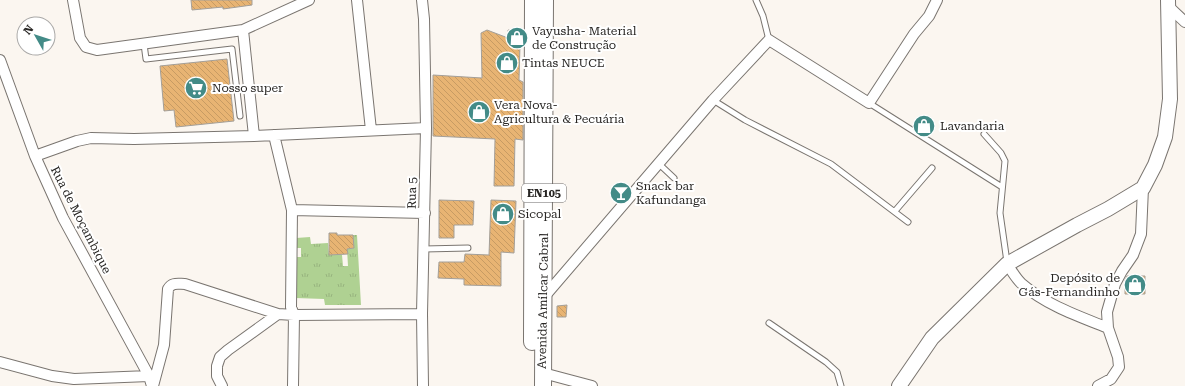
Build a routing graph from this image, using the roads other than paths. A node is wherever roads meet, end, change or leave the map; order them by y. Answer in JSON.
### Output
{"nodes":[{"id":1,"x":73,"y":0,"type":"edge"},
{"id":2,"x":309,"y":0,"type":"edge"},
{"id":3,"x":357,"y":0,"type":"edge"},
{"id":4,"x":422,"y":0,"type":"edge"},
{"id":5,"x":533,"y":0,"type":"edge"},
{"id":6,"x":545,"y":0,"type":"edge"},
{"id":7,"x":756,"y":0,"type":"edge"},
{"id":8,"x":937,"y":0,"type":"edge"},
{"id":9,"x":1168,"y":3,"type":"edge"},
{"id":10,"x":1185,"y":22,"type":"edge"},
{"id":11,"x":242,"y":30,"type":"junction"},
{"id":12,"x":769,"y":40,"type":"junction"},
{"id":13,"x":144,"y":44,"type":"junction"},
{"id":14,"x":0,"y":60,"type":"edge"},
{"id":15,"x":713,"y":100,"type":"junction"},
{"id":16,"x":869,"y":103,"type":"junction"},
{"id":17,"x":240,"y":116,"type":"dead end"},
{"id":18,"x":426,"y":128,"type":"junction"},
{"id":19,"x":371,"y":130,"type":"junction"},
{"id":20,"x":984,"y":134,"type":"dead end"},
{"id":21,"x":274,"y":135,"type":"junction"},
{"id":22,"x":254,"y":136,"type":"junction"},
{"id":23,"x":35,"y":156,"type":"junction"},
{"id":24,"x":658,"y":164,"type":"junction"},
{"id":25,"x":932,"y":168,"type":"dead end"},
{"id":26,"x":674,"y":178,"type":"dead end"},
{"id":27,"x":1002,"y":187,"type":"junction"},
{"id":28,"x":1142,"y":188,"type":"junction"},
{"id":29,"x":292,"y":210,"type":"junction"},
{"id":30,"x":896,"y":211,"type":"junction"},
{"id":31,"x":425,"y":213,"type":"junction"},
{"id":32,"x":908,"y":222,"type":"dead end"},
{"id":33,"x":468,"y":248,"type":"dead end"},
{"id":34,"x":424,"y":249,"type":"junction"},
{"id":35,"x":1007,"y":264,"type":"junction"},
{"id":36,"x":544,"y":297,"type":"junction"},
{"id":37,"x":278,"y":314,"type":"junction"},
{"id":38,"x":422,"y":314,"type":"junction"},
{"id":39,"x":294,"y":315,"type":"junction"},
{"id":40,"x":769,"y":323,"type":"dead end"},
{"id":41,"x":1108,"y":328,"type":"junction"},
{"id":42,"x":0,"y":362,"type":"edge"},
{"id":43,"x":149,"y":376,"type":"junction"},
{"id":44,"x":543,"y":379,"type":"edge"},
{"id":45,"x":152,"y":386,"type":"edge"},
{"id":46,"x":222,"y":386,"type":"edge"},
{"id":47,"x":293,"y":386,"type":"edge"},
{"id":48,"x":422,"y":386,"type":"edge"},
{"id":49,"x":532,"y":386,"type":"edge"},
{"id":50,"x":592,"y":386,"type":"edge"},
{"id":51,"x":841,"y":386,"type":"edge"},
{"id":52,"x":899,"y":386,"type":"edge"},
{"id":53,"x":1098,"y":386,"type":"edge"}],
"edges":[{"from":1,"to":13,"type":"street"},
{"from":2,"to":11,"type":"street"},
{"from":3,"to":19,"type":"street"},
{"from":4,"to":18,"type":"street","name":"Rua 5"},
{"from":5,"to":49,"type":"main road","name":"Avenida Amílcar Cabral","number":"EN105"},
{"from":6,"to":36,"type":"main road","name":"Avenida Amílcar Cabral","number":"EN105"},
{"from":7,"to":12,"type":"lane"},
{"from":8,"to":16,"type":"street"},
{"from":9,"to":10,"type":"street"},
{"from":9,"to":28,"type":"street"},
{"from":11,"to":13,"type":"street"},
{"from":11,"to":22,"type":"street"},
{"from":12,"to":15,"type":"street"},
{"from":12,"to":16,"type":"street"},
{"from":13,"to":17,"type":"lane"},
{"from":14,"to":23,"type":"street","name":"Rua de Moçambique"},
{"from":15,"to":24,"type":"street"},
{"from":15,"to":30,"type":"lane"},
{"from":16,"to":27,"type":"lane"},
{"from":18,"to":19,"type":"street"},
{"from":18,"to":31,"type":"street","name":"Rua 5"},
{"from":19,"to":21,"type":"street"},
{"from":20,"to":27,"type":"lane"},
{"from":21,"to":22,"type":"street"},
{"from":21,"to":29,"type":"street"},
{"from":22,"to":23,"type":"street"},
{"from":23,"to":43,"type":"street","name":"Rua de Moçambique"},
{"from":24,"to":26,"type":"lane"},
{"from":24,"to":36,"type":"street"},
{"from":25,"to":30,"type":"lane"},
{"from":27,"to":35,"type":"lane"},
{"from":28,"to":35,"type":"street"},
{"from":28,"to":41,"type":"street"},
{"from":29,"to":31,"type":"street"},
{"from":29,"to":39,"type":"street"},
{"from":30,"to":32,"type":"lane"},
{"from":31,"to":34,"type":"street","name":"Rua 5"},
{"from":33,"to":34,"type":"lane"},
{"from":34,"to":38,"type":"street","name":"Rua 5"},
{"from":35,"to":41,"type":"street"},
{"from":35,"to":52,"type":"street"},
{"from":36,"to":44,"type":"main road","name":"Avenida Amílcar Cabral","number":"EN105"},
{"from":37,"to":39,"type":"street"},
{"from":37,"to":45,"type":"street"},
{"from":37,"to":46,"type":"street"},
{"from":38,"to":39,"type":"street"},
{"from":38,"to":48,"type":"street","name":"Rua 5"},
{"from":39,"to":47,"type":"street"},
{"from":40,"to":51,"type":"lane"},
{"from":41,"to":53,"type":"street"},
{"from":42,"to":43,"type":"street"},
{"from":43,"to":45,"type":"street","name":"Rua de Moçambique"},
{"from":44,"to":50,"type":"street"}]}
